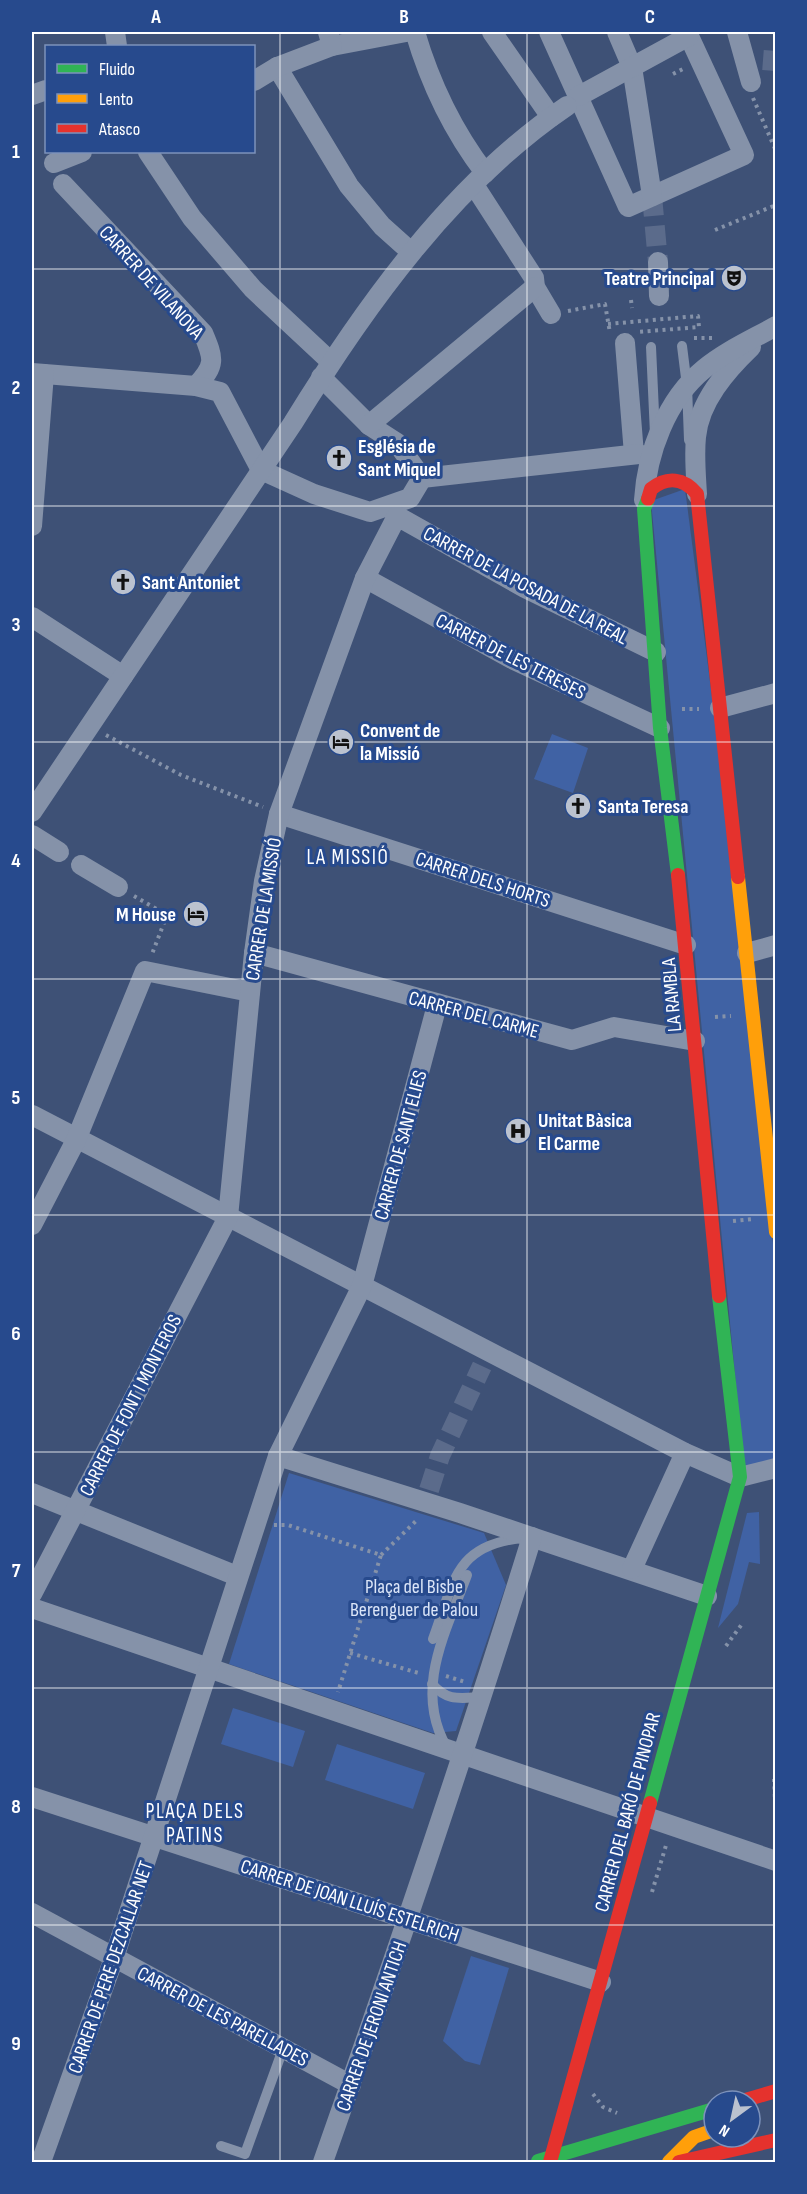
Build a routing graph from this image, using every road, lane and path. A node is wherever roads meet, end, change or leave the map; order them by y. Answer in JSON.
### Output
{"nodes":[{"id":1,"x":406,"y":32,"type":"edge"},
{"id":2,"x":415,"y":32,"type":"edge"},
{"id":3,"x":492,"y":32,"type":"edge"},
{"id":4,"x":549,"y":32,"type":"edge"},
{"id":5,"x":617,"y":32,"type":"edge"},
{"id":6,"x":737,"y":32,"type":"edge"},
{"id":7,"x":684,"y":33,"type":"edge"},
{"id":8,"x":330,"y":39,"type":"edge"},
{"id":9,"x":278,"y":67,"type":"junction"},
{"id":10,"x":632,"y":67,"type":"junction"},
{"id":11,"x":255,"y":80,"type":"edge"},
{"id":12,"x":751,"y":82,"type":"joint"},
{"id":13,"x":573,"y":101,"type":"junction"},
{"id":14,"x":550,"y":117,"type":"junction"},
{"id":15,"x":776,"y":151,"type":"edge"},
{"id":16,"x":79,"y":153,"type":"edge"},
{"id":17,"x":149,"y":153,"type":"edge"},
{"id":18,"x":54,"y":163,"type":"dead end"},
{"id":19,"x":480,"y":179,"type":"junction"},
{"id":20,"x":63,"y":184,"type":"dead end"},
{"id":21,"x":652,"y":196,"type":"junction"},
{"id":22,"x":776,"y":206,"type":"edge"},
{"id":23,"x":715,"y":230,"type":"dead end"},
{"id":24,"x":411,"y":252,"type":"junction"},
{"id":25,"x":658,"y":262,"type":"tunnel mouth"},
{"id":26,"x":535,"y":287,"type":"junction"},
{"id":27,"x":659,"y":297,"type":"dead end"},
{"id":28,"x":631,"y":300,"type":"dead end"},
{"id":29,"x":605,"y":304,"type":"dead end"},
{"id":30,"x":632,"y":308,"type":"dead end"},
{"id":31,"x":551,"y":314,"type":"joint"},
{"id":32,"x":608,"y":324,"type":"dead end"},
{"id":33,"x":662,"y":327,"type":"junction"},
{"id":34,"x":771,"y":329,"type":"edge"},
{"id":35,"x":654,"y":330,"type":"dead end"},
{"id":36,"x":663,"y":339,"type":"dead end"},
{"id":37,"x":625,"y":343,"type":"dead end"},
{"id":38,"x":682,"y":346,"type":"dead end"},
{"id":39,"x":651,"y":347,"type":"dead end"},
{"id":40,"x":326,"y":369,"type":"junction"},
{"id":41,"x":38,"y":373,"type":"edge"},
{"id":42,"x":196,"y":386,"type":"junction"},
{"id":43,"x":687,"y":386,"type":"junction"},
{"id":44,"x":369,"y":424,"type":"junction"},
{"id":45,"x":656,"y":440,"type":"junction"},
{"id":46,"x":261,"y":470,"type":"junction"},
{"id":47,"x":422,"y":478,"type":"junction"},
{"id":48,"x":697,"y":494,"type":"junction"},
{"id":49,"x":644,"y":509,"type":"junction"},
{"id":50,"x":397,"y":516,"type":"joint"},
{"id":51,"x":32,"y":526,"type":"edge"},
{"id":52,"x":365,"y":578,"type":"junction"},
{"id":53,"x":32,"y":617,"type":"edge"},
{"id":54,"x":656,"y":652,"type":"junction"},
{"id":55,"x":123,"y":676,"type":"junction"},
{"id":56,"x":776,"y":693,"type":"edge"},
{"id":57,"x":720,"y":708,"type":"junction"},
{"id":58,"x":660,"y":719,"type":"junction"},
{"id":59,"x":90,"y":726,"type":"junction"},
{"id":60,"x":257,"y":805,"type":"dead end"},
{"id":61,"x":33,"y":808,"type":"edge"},
{"id":62,"x":279,"y":814,"type":"junction"},
{"id":63,"x":32,"y":835,"type":"edge"},
{"id":64,"x":59,"y":852,"type":"dead end"},
{"id":65,"x":81,"y":865,"type":"dead end"},
{"id":66,"x":118,"y":887,"type":"joint"},
{"id":67,"x":686,"y":945,"type":"junction"},
{"id":68,"x":776,"y":945,"type":"edge"},
{"id":69,"x":747,"y":952,"type":"junction"},
{"id":70,"x":254,"y":953,"type":"junction"},
{"id":71,"x":145,"y":971,"type":"junction"},
{"id":72,"x":250,"y":992,"type":"junction"},
{"id":73,"x":438,"y":1005,"type":"junction"},
{"id":74,"x":753,"y":1016,"type":"junction"},
{"id":75,"x":693,"y":1018,"type":"junction"},
{"id":76,"x":695,"y":1041,"type":"junction"},
{"id":77,"x":32,"y":1115,"type":"edge"},
{"id":78,"x":76,"y":1140,"type":"junction"},
{"id":79,"x":228,"y":1216,"type":"junction"},
{"id":80,"x":774,"y":1218,"type":"junction"},
{"id":81,"x":712,"y":1222,"type":"junction"},
{"id":82,"x":32,"y":1225,"type":"edge"},
{"id":83,"x":776,"y":1232,"type":"edge"},
{"id":84,"x":362,"y":1286,"type":"junction"},
{"id":85,"x":685,"y":1453,"type":"junction"},
{"id":86,"x":278,"y":1456,"type":"junction"},
{"id":87,"x":776,"y":1468,"type":"edge"},
{"id":88,"x":740,"y":1477,"type":"junction"},
{"id":89,"x":32,"y":1494,"type":"edge"},
{"id":90,"x":429,"y":1499,"type":"junction"},
{"id":91,"x":75,"y":1511,"type":"junction"},
{"id":92,"x":255,"y":1524,"type":"junction"},
{"id":93,"x":532,"y":1537,"type":"junction"},
{"id":94,"x":381,"y":1555,"type":"junction"},
{"id":95,"x":632,"y":1569,"type":"junction"},
{"id":96,"x":467,"y":1575,"type":"dead end"},
{"id":97,"x":237,"y":1576,"type":"junction"},
{"id":98,"x":32,"y":1594,"type":"edge"},
{"id":99,"x":707,"y":1596,"type":"junction"},
{"id":100,"x":32,"y":1608,"type":"edge"},
{"id":101,"x":742,"y":1624,"type":"dead end"},
{"id":102,"x":433,"y":1639,"type":"dead end"},
{"id":103,"x":726,"y":1646,"type":"dead end"},
{"id":104,"x":207,"y":1667,"type":"junction"},
{"id":105,"x":432,"y":1684,"type":"junction"},
{"id":106,"x":337,"y":1694,"type":"dead end"},
{"id":107,"x":482,"y":1697,"type":"junction"},
{"id":108,"x":455,"y":1751,"type":"junction"},
{"id":109,"x":774,"y":1779,"type":"dead end"},
{"id":110,"x":32,"y":1797,"type":"edge"},
{"id":111,"x":775,"y":1800,"type":"edge"},
{"id":112,"x":646,"y":1816,"type":"junction"},
{"id":113,"x":154,"y":1837,"type":"junction"},
{"id":114,"x":776,"y":1861,"type":"edge"},
{"id":115,"x":32,"y":1913,"type":"edge"},
{"id":116,"x":409,"y":1919,"type":"junction"},
{"id":117,"x":114,"y":1958,"type":"junction"},
{"id":118,"x":601,"y":1982,"type":"junction"},
{"id":119,"x":284,"y":2049,"type":"junction"},
{"id":120,"x":351,"y":2085,"type":"junction"},
{"id":121,"x":592,"y":2093,"type":"dead end"},
{"id":122,"x":617,"y":2112,"type":"dead end"},
{"id":123,"x":702,"y":2113,"type":"edge"},
{"id":124,"x":702,"y":2134,"type":"edge"},
{"id":125,"x":776,"y":2140,"type":"edge"},
{"id":126,"x":221,"y":2146,"type":"dead end"},
{"id":127,"x":551,"y":2160,"type":"edge"},
{"id":128,"x":41,"y":2163,"type":"edge"},
{"id":129,"x":323,"y":2163,"type":"edge"},
{"id":130,"x":534,"y":2163,"type":"edge"},
{"id":131,"x":669,"y":2163,"type":"edge"},
{"id":132,"x":679,"y":2163,"type":"edge"}],
"edges":[{"from":1,"to":8,"type":"street"},
{"from":2,"to":19,"type":"street"},
{"from":3,"to":14,"type":"street"},
{"from":4,"to":13,"type":"street"},
{"from":5,"to":10,"type":"street"},
{"from":6,"to":12,"type":"street"},
{"from":7,"to":10,"type":"street"},
{"from":7,"to":21,"type":"street"},
{"from":8,"to":9,"type":"street"},
{"from":9,"to":11,"type":"street"},
{"from":9,"to":24,"type":"street"},
{"from":10,"to":13,"type":"street"},
{"from":10,"to":21,"type":"street"},
{"from":12,"to":15,"type":"path"},
{"from":13,"to":14,"type":"street"},
{"from":13,"to":21,"type":"street"},
{"from":14,"to":19,"type":"street"},
{"from":16,"to":18,"type":"street"},
{"from":17,"to":40,"type":"street"},
{"from":19,"to":24,"type":"street"},
{"from":19,"to":26,"type":"street"},
{"from":20,"to":42,"type":"street","name":"CARRER DE VILANOVA"},
{"from":22,"to":23,"type":"path"},
{"from":24,"to":40,"type":"street"},
{"from":25,"to":27,"type":"street"},
{"from":26,"to":31,"type":"street"},
{"from":26,"to":44,"type":"street"},
{"from":28,"to":30,"type":"path"},
{"from":29,"to":31,"type":"path"},
{"from":32,"to":33,"type":"path"},
{"from":33,"to":35,"type":"path"},
{"from":33,"to":36,"type":"path"},
{"from":34,"to":43,"type":"street"},
{"from":34,"to":48,"type":"street"},
{"from":37,"to":47,"type":"street"},
{"from":38,"to":43,"type":"lane"},
{"from":39,"to":45,"type":"lane"},
{"from":40,"to":44,"type":"street"},
{"from":40,"to":46,"type":"street"},
{"from":41,"to":42,"type":"street"},
{"from":41,"to":51,"type":"street"},
{"from":42,"to":46,"type":"street"},
{"from":43,"to":45,"type":"street"},
{"from":43,"to":48,"type":"lane"},
{"from":44,"to":47,"type":"street"},
{"from":45,"to":49,"type":"street"},
{"from":46,"to":47,"type":"street"},
{"from":46,"to":55,"type":"street"},
{"from":48,"to":49,"type":"street"},
{"from":48,"to":57,"type":"street"},
{"from":49,"to":54,"type":"street","name":"LA RAMBLA"},
{"from":50,"to":52,"type":"street","name":"CARRER DE LA MISSIÓ"},
{"from":50,"to":54,"type":"street","name":"CARRER DE LA POSADA DE LA REAL"},
{"from":52,"to":58,"type":"street","name":"CARRER DE LES TERESES"},
{"from":52,"to":62,"type":"street","name":"CARRER DE LA MISSIÓ"},
{"from":53,"to":55,"type":"street"},
{"from":54,"to":58,"type":"street","name":"LA RAMBLA"},
{"from":55,"to":59,"type":"street"},
{"from":56,"to":57,"type":"street"},
{"from":57,"to":58,"type":"path"},
{"from":57,"to":69,"type":"street"},
{"from":58,"to":67,"type":"street","name":"LA RAMBLA"},
{"from":59,"to":60,"type":"path"},
{"from":59,"to":61,"type":"street"},
{"from":62,"to":67,"type":"street","name":"CARRER DELS HORTS"},
{"from":62,"to":70,"type":"street","name":"CARRER DE LA MISSIÓ"},
{"from":63,"to":64,"type":"street"},
{"from":65,"to":66,"type":"street"},
{"from":66,"to":71,"type":"path"},
{"from":67,"to":75,"type":"street","name":"LA RAMBLA"},
{"from":68,"to":69,"type":"street"},
{"from":69,"to":74,"type":"street"},
{"from":70,"to":72,"type":"street","name":"CARRER DE LA MISSIÓ"},
{"from":70,"to":73,"type":"street","name":"CARRER DEL CARME"},
{"from":71,"to":72,"type":"street"},
{"from":71,"to":78,"type":"street"},
{"from":72,"to":79,"type":"street","name":"CARRER DE LA MISSIÓ"},
{"from":73,"to":76,"type":"street","name":"CARRER DEL CARME"},
{"from":73,"to":84,"type":"street","name":"CARRER DE SANT ELIES"},
{"from":74,"to":75,"type":"path"},
{"from":74,"to":80,"type":"street"},
{"from":75,"to":76,"type":"street","name":"LA RAMBLA"},
{"from":76,"to":81,"type":"street","name":"LA RAMBLA"},
{"from":77,"to":78,"type":"street"},
{"from":78,"to":79,"type":"street"},
{"from":78,"to":82,"type":"street"},
{"from":79,"to":84,"type":"street"},
{"from":79,"to":91,"type":"street","name":"CARRER DE FONT I MONTEROS"},
{"from":80,"to":81,"type":"path"},
{"from":80,"to":83,"type":"street"},
{"from":81,"to":88,"type":"street","name":"LA RAMBLA"},
{"from":84,"to":85,"type":"street"},
{"from":84,"to":86,"type":"street","name":"CARRER DE SANT ELIES"},
{"from":85,"to":88,"type":"street"},
{"from":85,"to":95,"type":"street"},
{"from":86,"to":90,"type":"street"},
{"from":86,"to":92,"type":"street"},
{"from":87,"to":88,"type":"street"},
{"from":88,"to":99,"type":"street","name":"CARRER DEL BARÓ DE PINOPAR"},
{"from":89,"to":91,"type":"street"},
{"from":90,"to":93,"type":"street"},
{"from":90,"to":94,"type":"path"},
{"from":91,"to":97,"type":"street"},
{"from":91,"to":98,"type":"street","name":"CARRER DE FONT I MONTEROS"},
{"from":92,"to":94,"type":"path"},
{"from":92,"to":97,"type":"street"},
{"from":93,"to":95,"type":"street"},
{"from":93,"to":102,"type":"lane"},
{"from":93,"to":107,"type":"street","name":"CARRER DE JERONI ANTICH"},
{"from":94,"to":106,"type":"path"},
{"from":95,"to":99,"type":"street"},
{"from":96,"to":105,"type":"lane"},
{"from":97,"to":104,"type":"street"},
{"from":99,"to":112,"type":"street","name":"CARRER DEL BARÓ DE PINOPAR"},
{"from":100,"to":104,"type":"street"},
{"from":101,"to":103,"type":"path"},
{"from":104,"to":108,"type":"street"},
{"from":104,"to":113,"type":"street","name":"CARRER DE PERE DEZCALLAR NET"},
{"from":105,"to":107,"type":"lane"},
{"from":105,"to":108,"type":"lane"},
{"from":107,"to":108,"type":"street","name":"CARRER DE JERONI ANTICH"},
{"from":108,"to":112,"type":"street"},
{"from":108,"to":116,"type":"street","name":"CARRER DE JERONI ANTICH"},
{"from":109,"to":111,"type":"path"},
{"from":110,"to":113,"type":"street","name":"CARRER DE JOAN LLUÍS ESTELRICH"},
{"from":112,"to":114,"type":"street"},
{"from":112,"to":118,"type":"street","name":"CARRER DEL BARÓ DE PINOPAR"},
{"from":113,"to":116,"type":"street","name":"CARRER DE JOAN LLUÍS ESTELRICH"},
{"from":113,"to":117,"type":"street","name":"CARRER DE PERE DEZCALLAR NET"},
{"from":115,"to":117,"type":"street","name":"CARRER DE LES PARELLADES"},
{"from":116,"to":118,"type":"street","name":"CARRER DE JOAN LLUÍS ESTELRICH"},
{"from":116,"to":120,"type":"street","name":"CARRER DE JERONI ANTICH"},
{"from":117,"to":119,"type":"street","name":"CARRER DE LES PARELLADES"},
{"from":117,"to":128,"type":"street","name":"CARRER DE PERE DEZCALLAR NET"},
{"from":118,"to":127,"type":"street","name":"CARRER DEL BARÓ DE PINOPAR"},
{"from":119,"to":120,"type":"street","name":"CARRER DE LES PARELLADES"},
{"from":119,"to":126,"type":"lane"},
{"from":120,"to":129,"type":"street","name":"CARRER DE JERONI ANTICH"},
{"from":121,"to":122,"type":"path"},
{"from":123,"to":127,"type":"street"},
{"from":124,"to":131,"type":"street"},
{"from":125,"to":132,"type":"street"},
{"from":127,"to":130,"type":"street"}]}
